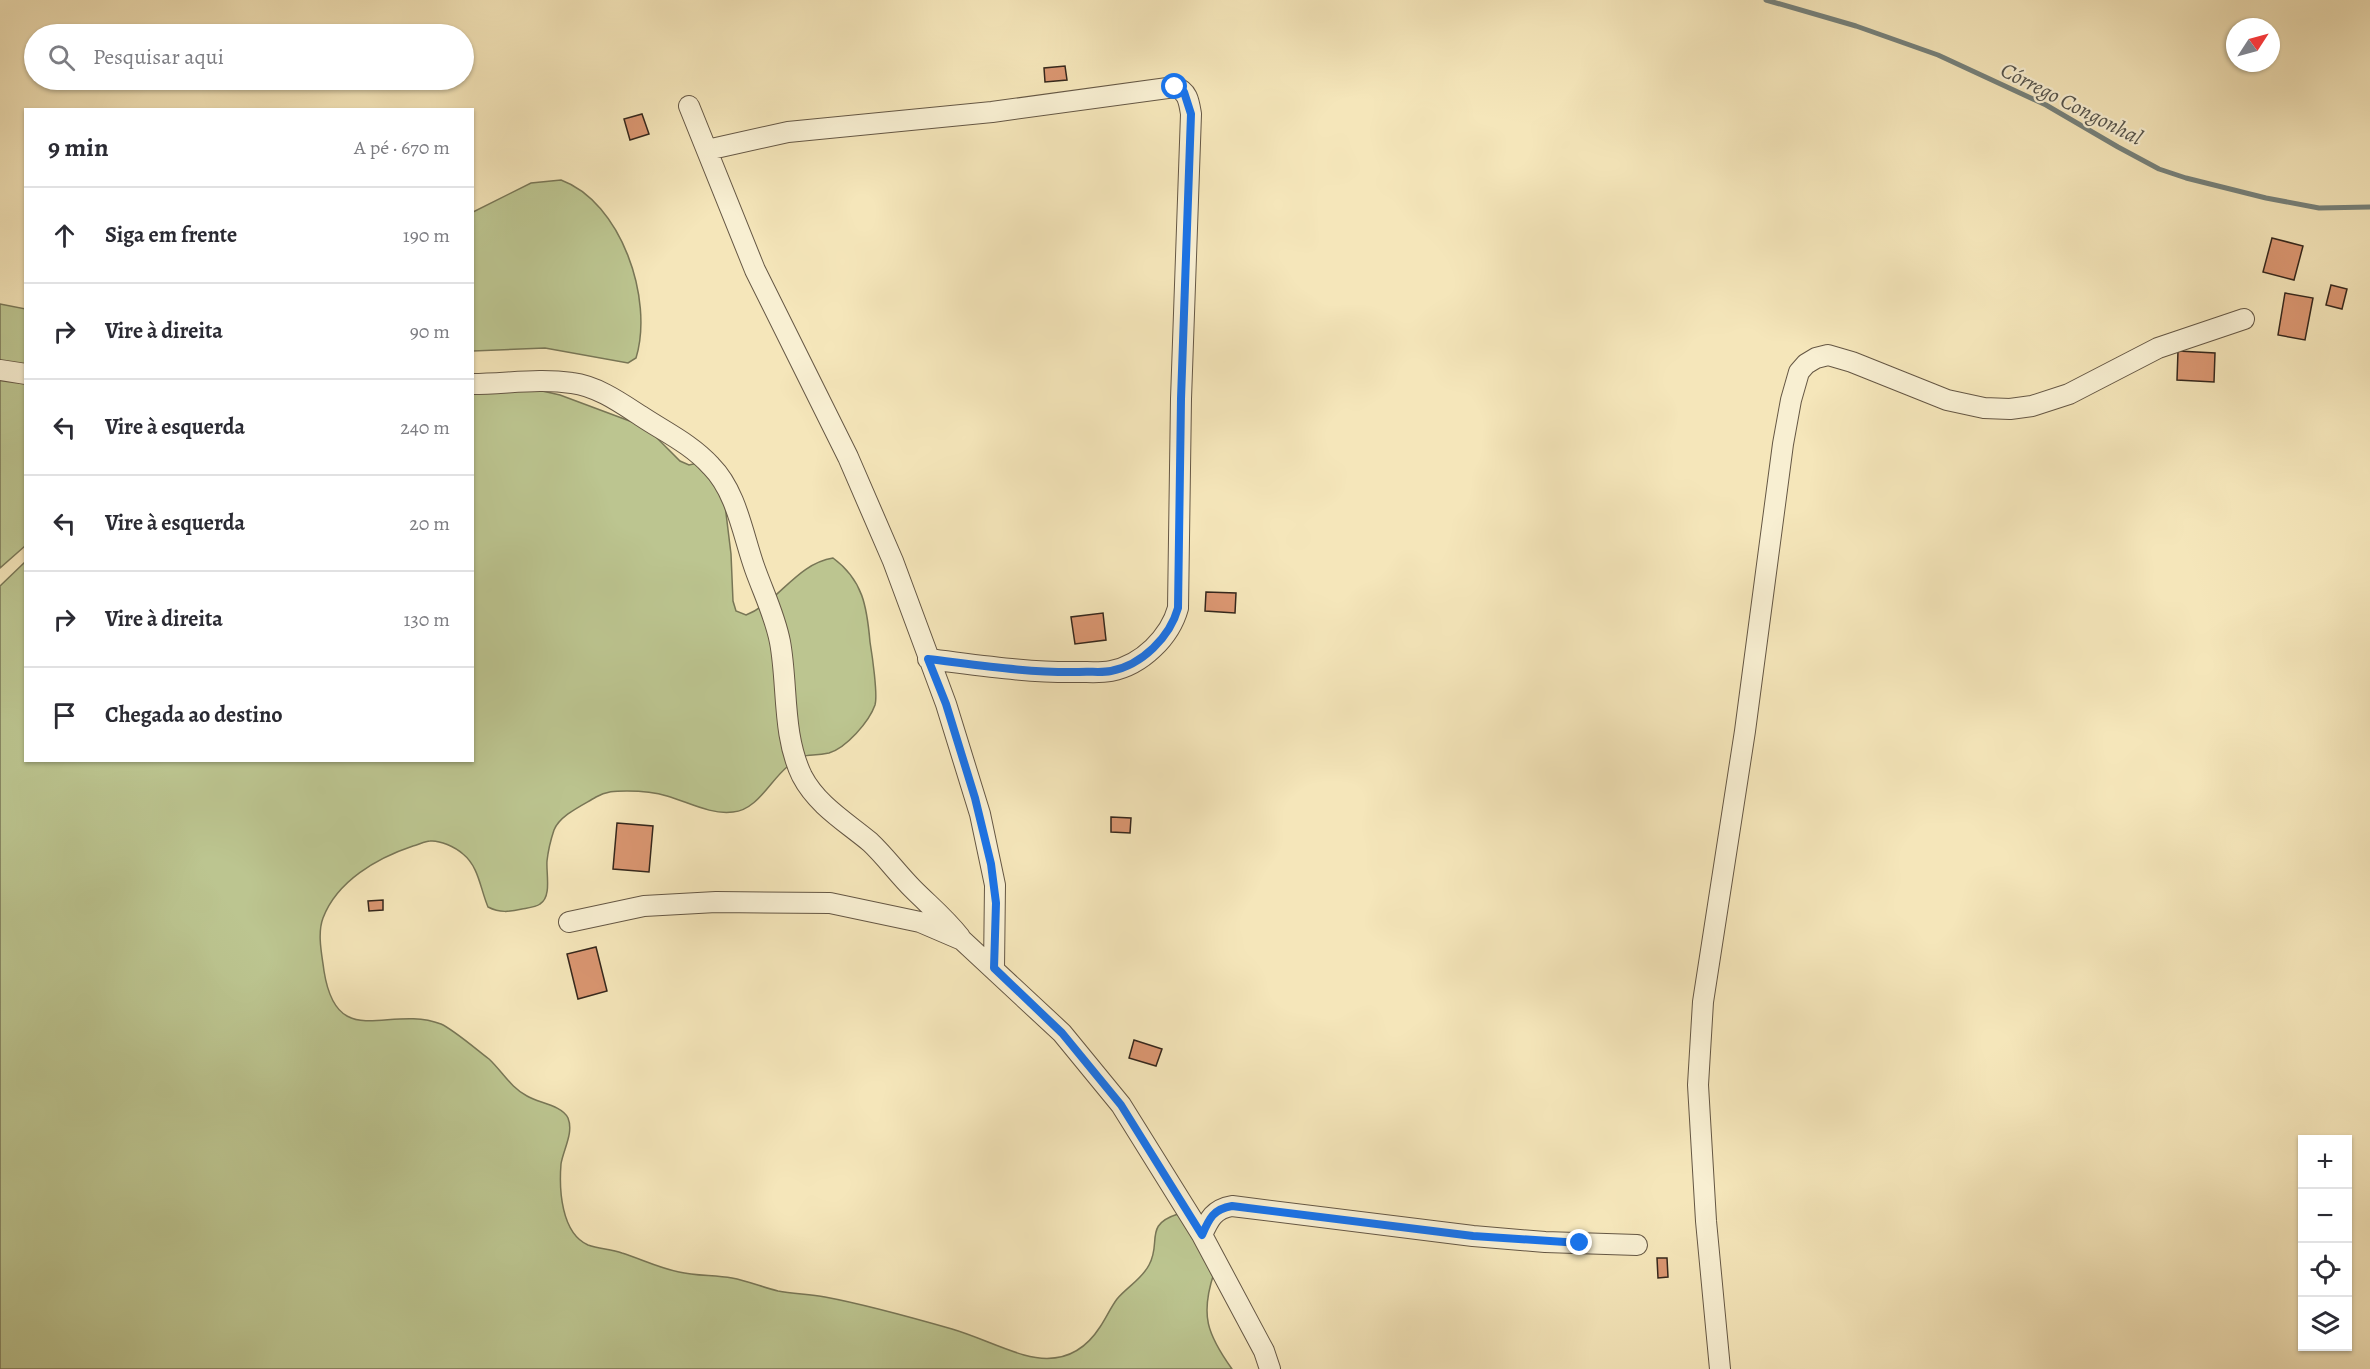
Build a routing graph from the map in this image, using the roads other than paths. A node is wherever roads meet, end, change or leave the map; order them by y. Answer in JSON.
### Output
{"nodes":[{"id":1,"x":689,"y":106,"type":"dead end"},
{"id":2,"x":707,"y":150,"type":"junction"},
{"id":3,"x":2244,"y":319,"type":"dead end"},
{"id":4,"x":0,"y":370,"type":"edge"},
{"id":5,"x":24,"y":374,"type":"edge"},
{"id":6,"x":474,"y":384,"type":"edge"},
{"id":7,"x":928,"y":659,"type":"junction"},
{"id":8,"x":569,"y":922,"type":"dead end"},
{"id":9,"x":962,"y":940,"type":"junction"},
{"id":10,"x":994,"y":968,"type":"junction"},
{"id":11,"x":1202,"y":1235,"type":"junction"},
{"id":12,"x":1636,"y":1245,"type":"dead end"},
{"id":13,"x":1270,"y":1369,"type":"edge"},
{"id":14,"x":1720,"y":1369,"type":"edge"}],
"edges":[{"from":1,"to":2,"type":"street"},
{"from":2,"to":7,"type":"street"},
{"from":2,"to":7,"type":"street"},
{"from":3,"to":14,"type":"street"},
{"from":4,"to":5,"type":"street"},
{"from":6,"to":9,"type":"street"},
{"from":7,"to":10,"type":"street"},
{"from":8,"to":9,"type":"street"},
{"from":9,"to":10,"type":"street"},
{"from":10,"to":11,"type":"street"},
{"from":11,"to":12,"type":"street"},
{"from":11,"to":13,"type":"street"}]}
